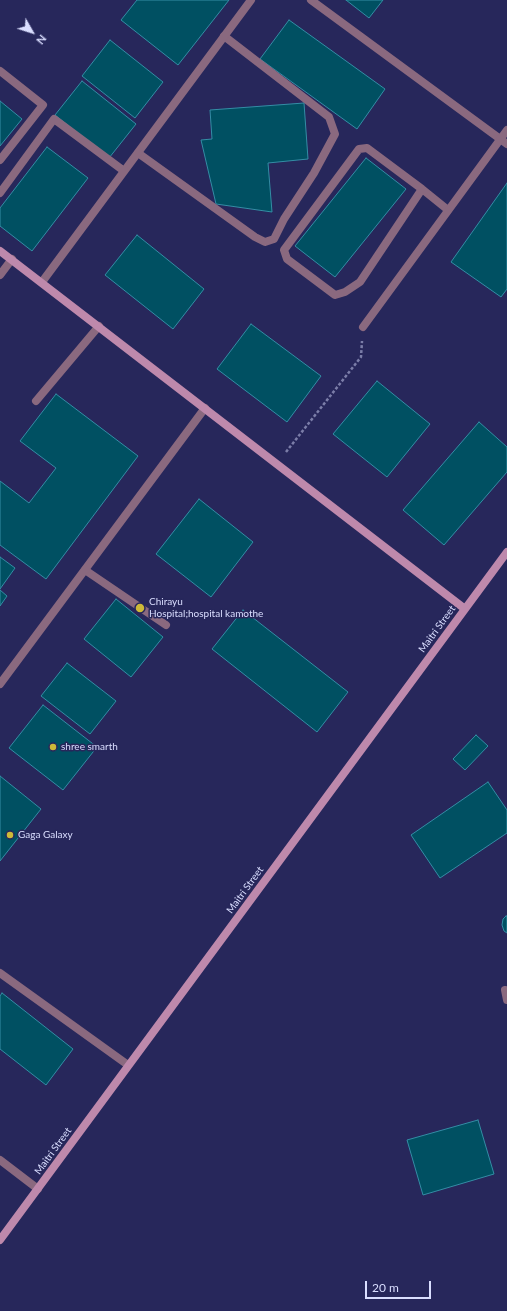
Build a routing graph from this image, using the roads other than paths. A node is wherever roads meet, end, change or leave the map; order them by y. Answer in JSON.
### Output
{"nodes":[{"id":1,"x":251,"y":0,"type":"edge"},
{"id":2,"x":311,"y":0,"type":"edge"},
{"id":3,"x":224,"y":36,"type":"junction"},
{"id":4,"x":0,"y":71,"type":"edge"},
{"id":5,"x":507,"y":130,"type":"edge"},
{"id":6,"x":504,"y":142,"type":"edge"},
{"id":7,"x":138,"y":153,"type":"junction"},
{"id":8,"x":0,"y":160,"type":"edge"},
{"id":9,"x":124,"y":171,"type":"junction"},
{"id":10,"x":422,"y":189,"type":"junction"},
{"id":11,"x":0,"y":193,"type":"edge"},
{"id":12,"x":448,"y":210,"type":"junction"},
{"id":13,"x":0,"y":251,"type":"edge"},
{"id":14,"x":12,"y":259,"type":"junction"},
{"id":15,"x":0,"y":275,"type":"edge"},
{"id":16,"x":42,"y":282,"type":"junction"},
{"id":17,"x":99,"y":326,"type":"junction"},
{"id":18,"x":363,"y":327,"type":"road end"},
{"id":19,"x":36,"y":401,"type":"dead end"},
{"id":20,"x":205,"y":408,"type":"junction"},
{"id":21,"x":507,"y":552,"type":"edge"},
{"id":22,"x":85,"y":570,"type":"junction"},
{"id":23,"x":465,"y":609,"type":"junction"},
{"id":24,"x":166,"y":625,"type":"dead end"},
{"id":25,"x":0,"y":684,"type":"edge"},
{"id":26,"x":0,"y":973,"type":"edge"},
{"id":27,"x":504,"y":990,"type":"dead end"},
{"id":28,"x":507,"y":1000,"type":"edge"},
{"id":29,"x":128,"y":1065,"type":"junction"},
{"id":30,"x":0,"y":1160,"type":"edge"},
{"id":31,"x":38,"y":1189,"type":"junction"},
{"id":32,"x":0,"y":1240,"type":"edge"}],
"edges":[{"from":1,"to":3,"type":"street"},
{"from":2,"to":6,"type":"street"},
{"from":3,"to":7,"type":"street"},
{"from":3,"to":7,"type":"street"},
{"from":4,"to":8,"type":"street"},
{"from":5,"to":6,"type":"street"},
{"from":6,"to":12,"type":"street"},
{"from":7,"to":9,"type":"street"},
{"from":9,"to":11,"type":"street"},
{"from":9,"to":16,"type":"street"},
{"from":10,"to":10,"type":"street"},
{"from":10,"to":12,"type":"street"},
{"from":12,"to":18,"type":"street"},
{"from":13,"to":14,"type":"street"},
{"from":14,"to":15,"type":"street"},
{"from":14,"to":16,"type":"street"},
{"from":16,"to":17,"type":"street"},
{"from":17,"to":19,"type":"street"},
{"from":17,"to":20,"type":"street"},
{"from":20,"to":22,"type":"street"},
{"from":20,"to":23,"type":"street"},
{"from":21,"to":23,"type":"street","name":"Maitri Street"},
{"from":22,"to":24,"type":"street"},
{"from":22,"to":25,"type":"street"},
{"from":23,"to":29,"type":"street","name":"Maitri Street"},
{"from":26,"to":29,"type":"street"},
{"from":27,"to":28,"type":"street"},
{"from":29,"to":31,"type":"street","name":"Maitri Street"},
{"from":30,"to":31,"type":"street"},
{"from":31,"to":32,"type":"street","name":"Maitri Street"}]}
